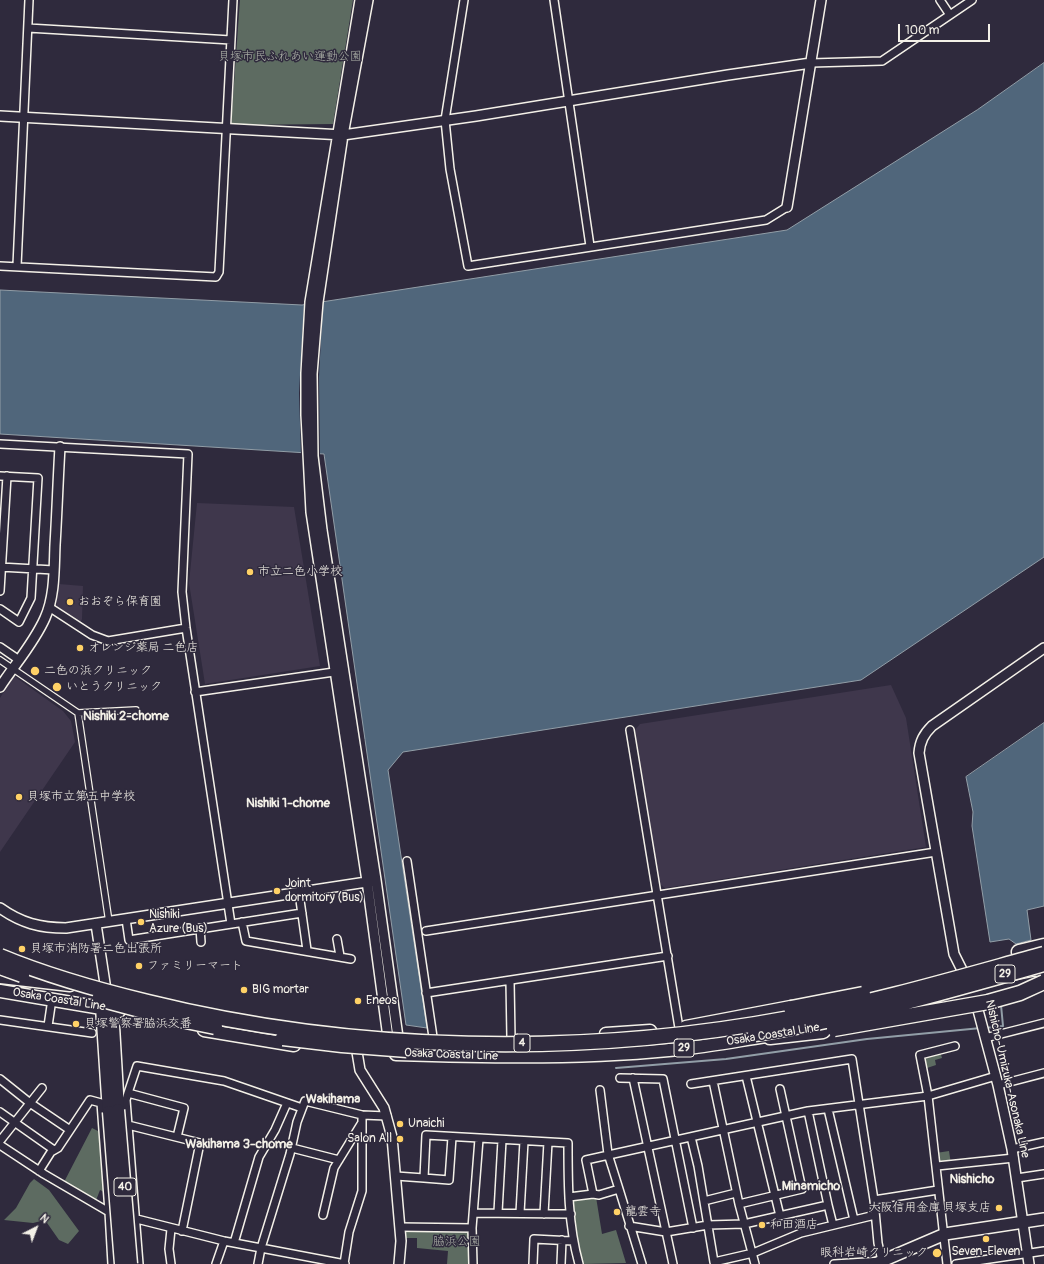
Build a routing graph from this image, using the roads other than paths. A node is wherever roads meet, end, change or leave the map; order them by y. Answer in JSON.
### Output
{"nodes":[{"id":1,"x":29,"y":0,"type":"edge"},
{"id":2,"x":233,"y":0,"type":"edge"},
{"id":3,"x":360,"y":0,"type":"edge"},
{"id":4,"x":368,"y":0,"type":"edge"},
{"id":5,"x":464,"y":0,"type":"edge"},
{"id":6,"x":554,"y":0,"type":"edge"},
{"id":7,"x":821,"y":0,"type":"edge"},
{"id":8,"x":940,"y":0,"type":"edge"},
{"id":9,"x":972,"y":0,"type":"edge"},
{"id":10,"x":950,"y":15,"type":"junction"},
{"id":11,"x":28,"y":28,"type":"junction"},
{"id":12,"x":231,"y":40,"type":"junction"},
{"id":13,"x":811,"y":63,"type":"junction"},
{"id":14,"x":570,"y":100,"type":"junction"},
{"id":15,"x":0,"y":116,"type":"edge"},
{"id":16,"x":24,"y":118,"type":"junction"},
{"id":17,"x":445,"y":120,"type":"junction"},
{"id":18,"x":227,"y":128,"type":"junction"},
{"id":19,"x":340,"y":135,"type":"junction"},
{"id":20,"x":787,"y":207,"type":"joint"},
{"id":21,"x":590,"y":246,"type":"junction"},
{"id":22,"x":0,"y":266,"type":"edge"},
{"id":23,"x":17,"y":266,"type":"junction"},
{"id":24,"x":0,"y":444,"type":"edge"},
{"id":25,"x":60,"y":447,"type":"junction"},
{"id":26,"x":310,"y":456,"type":"junction"},
{"id":27,"x":4,"y":476,"type":"edge"},
{"id":28,"x":3,"y":505,"type":"edge"},
{"id":29,"x":2,"y":538,"type":"edge"},
{"id":30,"x":1,"y":568,"type":"edge"},
{"id":31,"x":34,"y":570,"type":"junction"},
{"id":32,"x":54,"y":570,"type":"junction"},
{"id":33,"x":0,"y":591,"type":"edge"},
{"id":34,"x":49,"y":607,"type":"junction"},
{"id":35,"x":0,"y":610,"type":"edge"},
{"id":36,"x":186,"y":628,"type":"junction"},
{"id":37,"x":0,"y":647,"type":"edge"},
{"id":38,"x":1044,"y":648,"type":"edge"},
{"id":39,"x":0,"y":660,"type":"edge"},
{"id":40,"x":19,"y":660,"type":"junction"},
{"id":41,"x":12,"y":668,"type":"junction"},
{"id":42,"x":334,"y":672,"type":"junction"},
{"id":43,"x":0,"y":687,"type":"edge"},
{"id":44,"x":195,"y":692,"type":"junction"},
{"id":45,"x":136,"y":710,"type":"dead end"},
{"id":46,"x":78,"y":713,"type":"junction"},
{"id":47,"x":630,"y":730,"type":"dead end"},
{"id":48,"x":936,"y":852,"type":"junction"},
{"id":49,"x":407,"y":861,"type":"dead end"},
{"id":50,"x":371,"y":881,"type":"junction"},
{"id":51,"x":299,"y":892,"type":"junction"},
{"id":52,"x":658,"y":894,"type":"junction"},
{"id":53,"x":227,"y":903,"type":"junction"},
{"id":54,"x":0,"y":908,"type":"edge"},
{"id":55,"x":302,"y":913,"type":"junction"},
{"id":56,"x":126,"y":919,"type":"junction"},
{"id":57,"x":109,"y":922,"type":"junction"},
{"id":58,"x":242,"y":922,"type":"junction"},
{"id":59,"x":96,"y":924,"type":"junction"},
{"id":60,"x":231,"y":924,"type":"junction"},
{"id":61,"x":200,"y":928,"type":"junction"},
{"id":62,"x":426,"y":930,"type":"dead end"},
{"id":63,"x":337,"y":939,"type":"dead end"},
{"id":64,"x":201,"y":942,"type":"dead end"},
{"id":65,"x":1044,"y":946,"type":"edge"},
{"id":66,"x":307,"y":950,"type":"junction"},
{"id":67,"x":1044,"y":954,"type":"edge"},
{"id":68,"x":0,"y":956,"type":"edge"},
{"id":69,"x":340,"y":956,"type":"junction"},
{"id":70,"x":668,"y":956,"type":"junction"},
{"id":71,"x":351,"y":958,"type":"dead end"},
{"id":72,"x":1044,"y":964,"type":"edge"},
{"id":73,"x":0,"y":967,"type":"edge"},
{"id":74,"x":1044,"y":969,"type":"edge"},
{"id":75,"x":0,"y":977,"type":"edge"},
{"id":76,"x":967,"y":980,"type":"junction"},
{"id":77,"x":510,"y":981,"type":"junction"},
{"id":78,"x":1044,"y":982,"type":"edge"},
{"id":79,"x":106,"y":990,"type":"junction"},
{"id":80,"x":0,"y":991,"type":"edge"},
{"id":81,"x":426,"y":993,"type":"junction"},
{"id":82,"x":974,"y":995,"type":"junction"},
{"id":83,"x":52,"y":999,"type":"junction"},
{"id":84,"x":107,"y":1008,"type":"junction"},
{"id":85,"x":0,"y":1020,"type":"edge"},
{"id":86,"x":1044,"y":1023,"type":"edge"},
{"id":87,"x":48,"y":1026,"type":"junction"},
{"id":88,"x":683,"y":1028,"type":"junction"},
{"id":89,"x":92,"y":1033,"type":"dead end"},
{"id":90,"x":393,"y":1034,"type":"junction"},
{"id":91,"x":433,"y":1036,"type":"junction"},
{"id":92,"x":511,"y":1038,"type":"junction"},
{"id":93,"x":756,"y":1038,"type":"junction"},
{"id":94,"x":985,"y":1038,"type":"junction"},
{"id":95,"x":955,"y":1046,"type":"dead end"},
{"id":96,"x":357,"y":1052,"type":"junction"},
{"id":97,"x":395,"y":1054,"type":"junction"},
{"id":98,"x":1044,"y":1073,"type":"edge"},
{"id":99,"x":746,"y":1076,"type":"junction"},
{"id":100,"x":620,"y":1078,"type":"dead end"},
{"id":101,"x":633,"y":1078,"type":"junction"},
{"id":102,"x":0,"y":1079,"type":"edge"},
{"id":103,"x":997,"y":1080,"type":"junction"},
{"id":104,"x":713,"y":1081,"type":"junction"},
{"id":105,"x":691,"y":1084,"type":"dead end"},
{"id":106,"x":42,"y":1088,"type":"dead end"},
{"id":107,"x":780,"y":1089,"type":"dead end"},
{"id":108,"x":600,"y":1090,"type":"dead end"},
{"id":109,"x":128,"y":1093,"type":"junction"},
{"id":110,"x":928,"y":1096,"type":"junction"},
{"id":111,"x":30,"y":1103,"type":"junction"},
{"id":112,"x":287,"y":1103,"type":"junction"},
{"id":113,"x":859,"y":1104,"type":"junction"},
{"id":114,"x":302,"y":1108,"type":"junction"},
{"id":115,"x":828,"y":1109,"type":"junction"},
{"id":116,"x":114,"y":1111,"type":"junction"},
{"id":117,"x":808,"y":1111,"type":"junction"},
{"id":118,"x":0,"y":1112,"type":"edge"},
{"id":119,"x":362,"y":1115,"type":"junction"},
{"id":120,"x":387,"y":1116,"type":"junction"},
{"id":121,"x":785,"y":1117,"type":"junction"},
{"id":122,"x":362,"y":1123,"type":"junction"},
{"id":123,"x":756,"y":1123,"type":"junction"},
{"id":124,"x":14,"y":1124,"type":"junction"},
{"id":125,"x":128,"y":1124,"type":"junction"},
{"id":126,"x":70,"y":1130,"type":"junction"},
{"id":127,"x":723,"y":1130,"type":"junction"},
{"id":128,"x":177,"y":1137,"type":"junction"},
{"id":129,"x":452,"y":1137,"type":"junction"},
{"id":130,"x":691,"y":1137,"type":"junction"},
{"id":131,"x":479,"y":1139,"type":"junction"},
{"id":132,"x":502,"y":1140,"type":"junction"},
{"id":133,"x":676,"y":1140,"type":"junction"},
{"id":134,"x":0,"y":1141,"type":"edge"},
{"id":135,"x":524,"y":1141,"type":"junction"},
{"id":136,"x":548,"y":1142,"type":"junction"},
{"id":137,"x":1044,"y":1142,"type":"edge"},
{"id":138,"x":0,"y":1145,"type":"edge"},
{"id":139,"x":648,"y":1146,"type":"junction"},
{"id":140,"x":292,"y":1148,"type":"junction"},
{"id":141,"x":54,"y":1150,"type":"junction"},
{"id":142,"x":608,"y":1154,"type":"junction"},
{"id":143,"x":1013,"y":1154,"type":"junction"},
{"id":144,"x":339,"y":1160,"type":"junction"},
{"id":145,"x":937,"y":1166,"type":"junction"},
{"id":146,"x":39,"y":1171,"type":"junction"},
{"id":147,"x":1044,"y":1174,"type":"edge"},
{"id":148,"x":396,"y":1176,"type":"junction"},
{"id":149,"x":424,"y":1178,"type":"junction"},
{"id":150,"x":1017,"y":1178,"type":"junction"},
{"id":151,"x":619,"y":1190,"type":"junction"},
{"id":152,"x":938,"y":1190,"type":"junction"},
{"id":153,"x":736,"y":1193,"type":"junction"},
{"id":154,"x":593,"y":1194,"type":"junction"},
{"id":155,"x":774,"y":1195,"type":"junction"},
{"id":156,"x":569,"y":1197,"type":"junction"},
{"id":157,"x":874,"y":1200,"type":"junction"},
{"id":158,"x":704,"y":1201,"type":"junction"},
{"id":159,"x":738,"y":1204,"type":"junction"},
{"id":160,"x":828,"y":1205,"type":"junction"},
{"id":161,"x":109,"y":1212,"type":"junction"},
{"id":162,"x":498,"y":1212,"type":"junction"},
{"id":163,"x":474,"y":1213,"type":"junction"},
{"id":164,"x":520,"y":1213,"type":"junction"},
{"id":165,"x":544,"y":1214,"type":"junction"},
{"id":166,"x":571,"y":1214,"type":"junction"},
{"id":167,"x":323,"y":1215,"type":"dead end"},
{"id":168,"x":875,"y":1215,"type":"junction"},
{"id":169,"x":780,"y":1216,"type":"junction"},
{"id":170,"x":136,"y":1220,"type":"junction"},
{"id":171,"x":854,"y":1220,"type":"junction"},
{"id":172,"x":1044,"y":1220,"type":"edge"},
{"id":173,"x":1024,"y":1222,"type":"junction"},
{"id":174,"x":744,"y":1224,"type":"junction"},
{"id":175,"x":708,"y":1225,"type":"junction"},
{"id":176,"x":833,"y":1225,"type":"junction"},
{"id":177,"x":629,"y":1226,"type":"junction"},
{"id":178,"x":400,"y":1227,"type":"junction"},
{"id":179,"x":472,"y":1228,"type":"junction"},
{"id":180,"x":693,"y":1228,"type":"junction"},
{"id":181,"x":171,"y":1229,"type":"junction"},
{"id":182,"x":182,"y":1231,"type":"junction"},
{"id":183,"x":666,"y":1232,"type":"junction"},
{"id":184,"x":945,"y":1234,"type":"junction"},
{"id":185,"x":562,"y":1240,"type":"junction"},
{"id":186,"x":224,"y":1241,"type":"junction"},
{"id":187,"x":572,"y":1241,"type":"junction"},
{"id":188,"x":234,"y":1243,"type":"junction"},
{"id":189,"x":261,"y":1248,"type":"junction"},
{"id":190,"x":1044,"y":1251,"type":"edge"},
{"id":191,"x":753,"y":1253,"type":"junction"},
{"id":192,"x":1028,"y":1253,"type":"junction"},
{"id":193,"x":878,"y":1262,"type":"edge"},
{"id":194,"x":112,"y":1264,"type":"edge"},
{"id":195,"x":121,"y":1264,"type":"edge"},
{"id":196,"x":131,"y":1264,"type":"edge"},
{"id":197,"x":140,"y":1264,"type":"edge"},
{"id":198,"x":171,"y":1264,"type":"edge"},
{"id":199,"x":216,"y":1264,"type":"edge"},
{"id":200,"x":258,"y":1264,"type":"edge"},
{"id":201,"x":344,"y":1264,"type":"edge"},
{"id":202,"x":399,"y":1264,"type":"edge"},
{"id":203,"x":473,"y":1264,"type":"edge"},
{"id":204,"x":533,"y":1264,"type":"edge"},
{"id":205,"x":561,"y":1264,"type":"edge"},
{"id":206,"x":579,"y":1264,"type":"edge"},
{"id":207,"x":642,"y":1264,"type":"edge"},
{"id":208,"x":673,"y":1264,"type":"edge"},
{"id":209,"x":755,"y":1264,"type":"edge"},
{"id":210,"x":838,"y":1264,"type":"edge"},
{"id":211,"x":947,"y":1264,"type":"edge"},
{"id":212,"x":956,"y":1264,"type":"edge"},
{"id":213,"x":1029,"y":1264,"type":"edge"}],
"edges":[{"from":1,"to":11,"type":"street"},
{"from":2,"to":12,"type":"street"},
{"from":3,"to":19,"type":"street"},
{"from":4,"to":19,"type":"street"},
{"from":5,"to":17,"type":"street"},
{"from":6,"to":14,"type":"street"},
{"from":7,"to":13,"type":"street"},
{"from":8,"to":10,"type":"street"},
{"from":9,"to":10,"type":"street"},
{"from":10,"to":13,"type":"street"},
{"from":11,"to":12,"type":"street"},
{"from":11,"to":16,"type":"street"},
{"from":12,"to":18,"type":"street"},
{"from":13,"to":14,"type":"street"},
{"from":13,"to":20,"type":"street"},
{"from":14,"to":17,"type":"street"},
{"from":14,"to":21,"type":"street"},
{"from":15,"to":16,"type":"street"},
{"from":16,"to":18,"type":"street"},
{"from":16,"to":23,"type":"street"},
{"from":17,"to":19,"type":"street"},
{"from":17,"to":21,"type":"street"},
{"from":18,"to":19,"type":"street"},
{"from":18,"to":23,"type":"street"},
{"from":19,"to":26,"type":"street"},
{"from":20,"to":21,"type":"street"},
{"from":22,"to":23,"type":"street"},
{"from":24,"to":25,"type":"street"},
{"from":25,"to":32,"type":"street"},
{"from":25,"to":36,"type":"street"},
{"from":26,"to":42,"type":"street"},
{"from":26,"to":50,"type":"street"},
{"from":27,"to":28,"type":"street"},
{"from":27,"to":31,"type":"street"},
{"from":28,"to":29,"type":"street"},
{"from":29,"to":30,"type":"street"},
{"from":30,"to":31,"type":"street"},
{"from":30,"to":33,"type":"street"},
{"from":31,"to":32,"type":"street"},
{"from":31,"to":35,"type":"street"},
{"from":32,"to":34,"type":"street"},
{"from":34,"to":36,"type":"street"},
{"from":34,"to":40,"type":"street"},
{"from":36,"to":44,"type":"street"},
{"from":37,"to":40,"type":"street"},
{"from":38,"to":48,"type":"street","name":"Nishicho-Umizuka-Asonaka Line"},
{"from":39,"to":41,"type":"street"},
{"from":40,"to":41,"type":"street"},
{"from":41,"to":43,"type":"street"},
{"from":41,"to":46,"type":"street"},
{"from":42,"to":44,"type":"street"},
{"from":42,"to":50,"type":"street"},
{"from":44,"to":53,"type":"street"},
{"from":45,"to":46,"type":"street"},
{"from":46,"to":57,"type":"street"},
{"from":47,"to":52,"type":"street"},
{"from":48,"to":52,"type":"street"},
{"from":48,"to":76,"type":"street","name":"Nishicho-Umizuka-Asonaka Line"},
{"from":49,"to":81,"type":"street"},
{"from":50,"to":51,"type":"street"},
{"from":50,"to":90,"type":"street"},
{"from":51,"to":53,"type":"street"},
{"from":51,"to":55,"type":"street"},
{"from":52,"to":62,"type":"street"},
{"from":52,"to":70,"type":"street"},
{"from":53,"to":56,"type":"street"},
{"from":53,"to":60,"type":"street"},
{"from":54,"to":59,"type":"street"},
{"from":55,"to":58,"type":"street"},
{"from":55,"to":66,"type":"street"},
{"from":56,"to":57,"type":"street"},
{"from":56,"to":61,"type":"street"},
{"from":57,"to":59,"type":"street"},
{"from":58,"to":60,"type":"street"},
{"from":58,"to":66,"type":"street"},
{"from":59,"to":79,"type":"street"},
{"from":60,"to":61,"type":"street"},
{"from":61,"to":64,"type":"street"},
{"from":63,"to":69,"type":"street"},
{"from":65,"to":88,"type":"highway","bridge":true},
{"from":66,"to":69,"type":"street"},
{"from":67,"to":68,"type":"highway","number":"4","bridge":true},
{"from":69,"to":71,"type":"street"},
{"from":70,"to":77,"type":"street"},
{"from":70,"to":88,"type":"street"},
{"from":72,"to":73,"type":"highway","number":"4","bridge":true},
{"from":74,"to":76,"type":"main road","name":"Osaka Coastal Line","number":"29"},
{"from":75,"to":79,"type":"main road","name":"Osaka Coastal Line","number":"29"},
{"from":76,"to":82,"type":"street","name":"Nishicho-Umizuka-Asonaka Line"},
{"from":76,"to":88,"type":"main road","name":"Osaka Coastal Line","number":"29"},
{"from":77,"to":81,"type":"street"},
{"from":77,"to":92,"type":"street"},
{"from":78,"to":82,"type":"main road","name":"Osaka Coastal Line","number":"29"},
{"from":78,"to":93,"type":"highway","bridge":true},
{"from":79,"to":84,"type":"main road","number":"40"},
{"from":79,"to":90,"type":"main road","name":"Osaka Coastal Line","number":"29"},
{"from":80,"to":83,"type":"main road","name":"Osaka Coastal Line","number":"29"},
{"from":81,"to":91,"type":"street"},
{"from":82,"to":93,"type":"main road","name":"Osaka Coastal Line","number":"29"},
{"from":82,"to":94,"type":"street","name":"Nishicho-Umizuka-Asonaka Line"},
{"from":83,"to":84,"type":"main road","name":"Osaka Coastal Line","number":"29"},
{"from":83,"to":87,"type":"street"},
{"from":84,"to":96,"type":"main road","name":"Osaka Coastal Line","number":"29"},
{"from":84,"to":116,"type":"main road","number":"40"},
{"from":85,"to":87,"type":"street"},
{"from":86,"to":94,"type":"street"},
{"from":87,"to":89,"type":"street"},
{"from":88,"to":92,"type":"main road","name":"Osaka Coastal Line","number":"29"},
{"from":90,"to":91,"type":"main road","name":"Osaka Coastal Line","number":"29"},
{"from":90,"to":97,"type":"street"},
{"from":91,"to":92,"type":"main road","name":"Osaka Coastal Line","number":"29"},
{"from":93,"to":97,"type":"main road","name":"Osaka Coastal Line","number":"29"},
{"from":94,"to":103,"type":"street","name":"Nishicho-Umizuka-Asonaka Line"},
{"from":95,"to":110,"type":"street"},
{"from":96,"to":97,"type":"main road","name":"Osaka Coastal Line","number":"29"},
{"from":96,"to":120,"type":"street"},
{"from":98,"to":103,"type":"street"},
{"from":99,"to":104,"type":"street"},
{"from":99,"to":113,"type":"street"},
{"from":99,"to":123,"type":"street"},
{"from":100,"to":101,"type":"street"},
{"from":101,"to":133,"type":"street"},
{"from":101,"to":139,"type":"street"},
{"from":102,"to":111,"type":"street"},
{"from":103,"to":110,"type":"street"},
{"from":103,"to":143,"type":"street","name":"Nishicho-Umizuka-Asonaka Line"},
{"from":104,"to":105,"type":"street"},
{"from":104,"to":127,"type":"street"},
{"from":106,"to":111,"type":"street"},
{"from":107,"to":121,"type":"street"},
{"from":108,"to":142,"type":"street"},
{"from":109,"to":112,"type":"street"},
{"from":109,"to":125,"type":"street"},
{"from":109,"to":128,"type":"street"},
{"from":110,"to":113,"type":"street"},
{"from":110,"to":145,"type":"street"},
{"from":111,"to":124,"type":"street"},
{"from":111,"to":126,"type":"street"},
{"from":112,"to":114,"type":"street"},
{"from":112,"to":188,"type":"street"},
{"from":113,"to":115,"type":"street"},
{"from":113,"to":157,"type":"street"},
{"from":114,"to":119,"type":"street"},
{"from":114,"to":140,"type":"street"},
{"from":115,"to":117,"type":"street"},
{"from":115,"to":171,"type":"street"},
{"from":116,"to":195,"type":"main road","number":"40","bridge":true},
{"from":116,"to":196,"type":"main road","number":"40","bridge":true},
{"from":117,"to":121,"type":"street"},
{"from":117,"to":160,"type":"street"},
{"from":118,"to":124,"type":"street"},
{"from":119,"to":120,"type":"street"},
{"from":119,"to":122,"type":"street"},
{"from":120,"to":148,"type":"street"},
{"from":121,"to":123,"type":"street"},
{"from":121,"to":155,"type":"street"},
{"from":122,"to":144,"type":"street"},
{"from":122,"to":201,"type":"street"},
{"from":123,"to":127,"type":"street"},
{"from":123,"to":155,"type":"street"},
{"from":124,"to":134,"type":"street"},
{"from":124,"to":141,"type":"street"},
{"from":125,"to":128,"type":"street"},
{"from":125,"to":170,"type":"street"},
{"from":126,"to":141,"type":"street"},
{"from":126,"to":161,"type":"street"},
{"from":127,"to":130,"type":"street"},
{"from":127,"to":153,"type":"street"},
{"from":128,"to":182,"type":"street"},
{"from":129,"to":131,"type":"street"},
{"from":129,"to":149,"type":"street"},
{"from":129,"to":149,"type":"street"},
{"from":130,"to":133,"type":"street"},
{"from":130,"to":158,"type":"street"},
{"from":131,"to":132,"type":"street"},
{"from":131,"to":163,"type":"street"},
{"from":132,"to":135,"type":"street"},
{"from":132,"to":162,"type":"street"},
{"from":133,"to":139,"type":"street"},
{"from":133,"to":180,"type":"street"},
{"from":135,"to":136,"type":"street"},
{"from":135,"to":164,"type":"street"},
{"from":136,"to":156,"type":"street"},
{"from":136,"to":165,"type":"street"},
{"from":137,"to":143,"type":"street"},
{"from":138,"to":146,"type":"street"},
{"from":139,"to":142,"type":"street"},
{"from":139,"to":183,"type":"street"},
{"from":140,"to":144,"type":"street"},
{"from":140,"to":189,"type":"street"},
{"from":141,"to":146,"type":"street"},
{"from":142,"to":151,"type":"street"},
{"from":142,"to":154,"type":"street"},
{"from":143,"to":145,"type":"street"},
{"from":143,"to":150,"type":"street","name":"Nishicho-Umizuka-Asonaka Line"},
{"from":144,"to":167,"type":"street"},
{"from":145,"to":152,"type":"street"},
{"from":146,"to":161,"type":"street"},
{"from":147,"to":150,"type":"street"},
{"from":148,"to":149,"type":"street"},
{"from":148,"to":178,"type":"street"},
{"from":150,"to":173,"type":"street","name":"Nishicho-Umizuka-Asonaka Line"},
{"from":151,"to":154,"type":"street"},
{"from":151,"to":177,"type":"street"},
{"from":152,"to":157,"type":"street"},
{"from":152,"to":184,"type":"street"},
{"from":153,"to":158,"type":"street"},
{"from":153,"to":159,"type":"street"},
{"from":154,"to":156,"type":"street"},
{"from":155,"to":159,"type":"street"},
{"from":155,"to":169,"type":"street"},
{"from":156,"to":166,"type":"street"},
{"from":157,"to":168,"type":"street"},
{"from":158,"to":175,"type":"street"},
{"from":159,"to":174,"type":"street"},
{"from":160,"to":169,"type":"street"},
{"from":160,"to":176,"type":"street"},
{"from":161,"to":170,"type":"street"},
{"from":161,"to":194,"type":"street"},
{"from":162,"to":163,"type":"street"},
{"from":162,"to":164,"type":"street"},
{"from":163,"to":179,"type":"street"},
{"from":164,"to":165,"type":"street"},
{"from":165,"to":166,"type":"street"},
{"from":166,"to":187,"type":"street"},
{"from":168,"to":171,"type":"street"},
{"from":168,"to":193,"type":"street"},
{"from":169,"to":174,"type":"street"},
{"from":170,"to":181,"type":"street"},
{"from":170,"to":197,"type":"street"},
{"from":171,"to":176,"type":"street"},
{"from":172,"to":173,"type":"main road"},
{"from":173,"to":184,"type":"main road"},
{"from":173,"to":192,"type":"street","name":"Nishicho-Umizuka-Asonaka Line"},
{"from":174,"to":175,"type":"street"},
{"from":174,"to":191,"type":"street"},
{"from":175,"to":180,"type":"street"},
{"from":175,"to":191,"type":"street"},
{"from":176,"to":191,"type":"street"},
{"from":177,"to":183,"type":"street"},
{"from":177,"to":207,"type":"street"},
{"from":178,"to":179,"type":"street"},
{"from":178,"to":202,"type":"street"},
{"from":179,"to":203,"type":"street"},
{"from":180,"to":183,"type":"street"},
{"from":181,"to":182,"type":"street"},
{"from":181,"to":198,"type":"street"},
{"from":182,"to":186,"type":"street"},
{"from":183,"to":208,"type":"street"},
{"from":184,"to":193,"type":"main road"},
{"from":184,"to":211,"type":"street"},
{"from":185,"to":187,"type":"street"},
{"from":185,"to":204,"type":"street"},
{"from":185,"to":205,"type":"street"},
{"from":186,"to":188,"type":"street"},
{"from":186,"to":199,"type":"street"},
{"from":187,"to":206,"type":"street"},
{"from":188,"to":189,"type":"street"},
{"from":189,"to":200,"type":"street"},
{"from":189,"to":201,"type":"street"},
{"from":190,"to":192,"type":"street"},
{"from":191,"to":209,"type":"street"},
{"from":192,"to":212,"type":"street"},
{"from":192,"to":213,"type":"street","name":"Nishicho-Umizuka-Asonaka Line"},
{"from":193,"to":210,"type":"street"}]}
